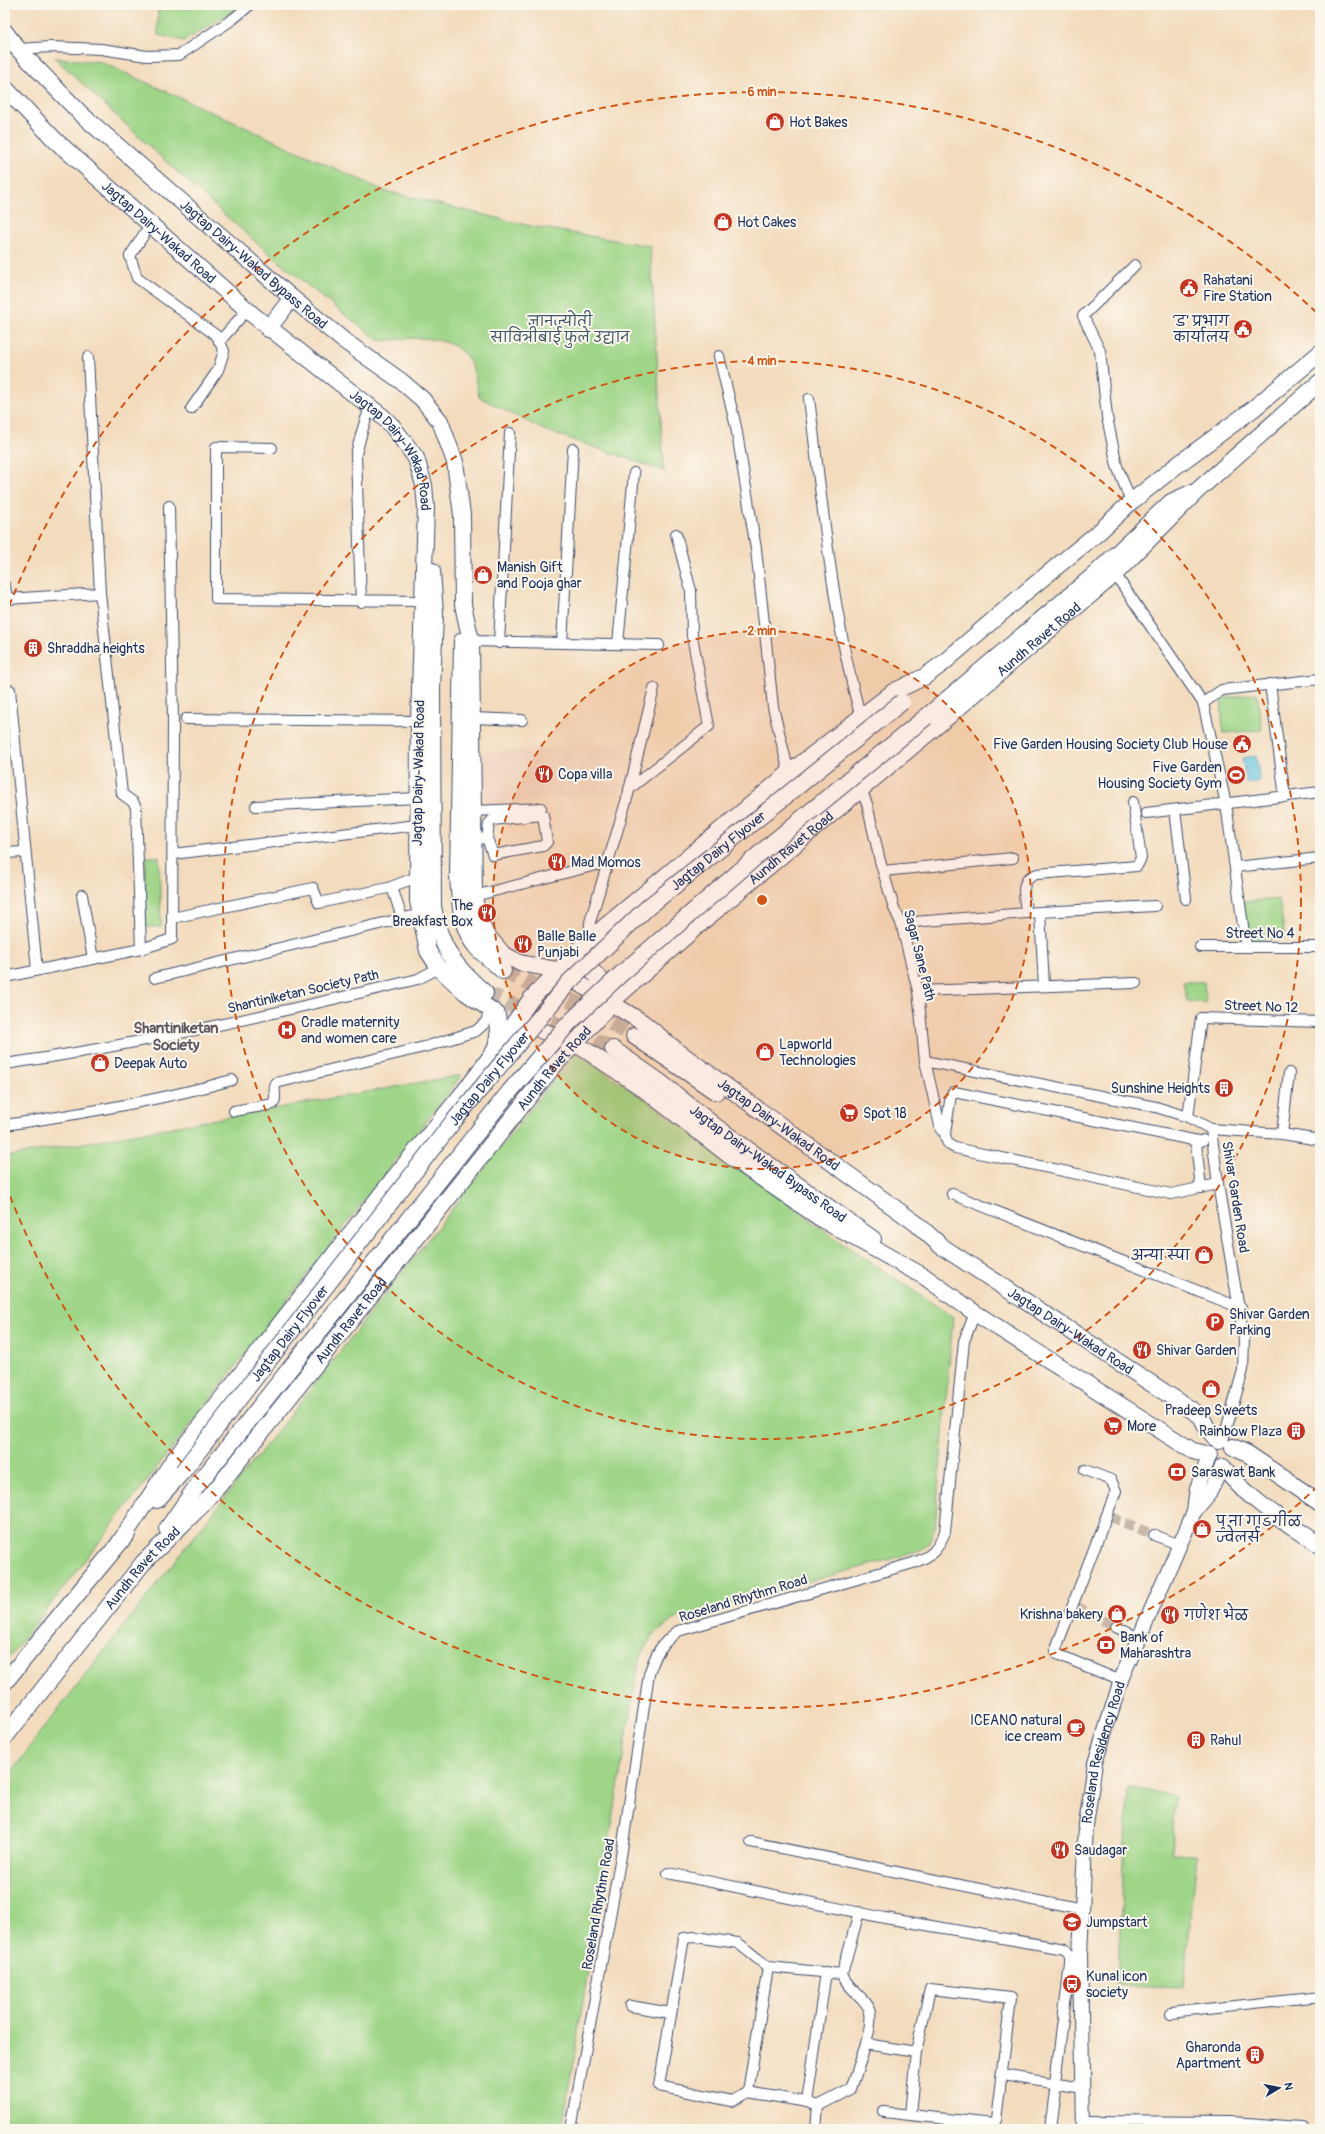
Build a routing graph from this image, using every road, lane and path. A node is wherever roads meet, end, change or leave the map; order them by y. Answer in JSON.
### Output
{"nodes":[{"id":1,"x":250,"y":5,"type":"edge"},
{"id":2,"x":5,"y":32,"type":"edge"},
{"id":3,"x":18,"y":49,"type":"junction"},
{"id":4,"x":5,"y":88,"type":"edge"},
{"id":5,"x":150,"y":225,"type":"junction"},
{"id":6,"x":1135,"y":265,"type":"dead end"},
{"id":7,"x":292,"y":298,"type":"junction"},
{"id":8,"x":247,"y":310,"type":"junction"},
{"id":9,"x":268,"y":329,"type":"junction"},
{"id":10,"x":220,"y":342,"type":"junction"},
{"id":11,"x":1320,"y":353,"type":"edge"},
{"id":12,"x":719,"y":356,"type":"dead end"},
{"id":13,"x":88,"y":357,"type":"dead end"},
{"id":14,"x":1320,"y":382,"type":"edge"},
{"id":15,"x":809,"y":399,"type":"dead end"},
{"id":16,"x":370,"y":407,"type":"junction"},
{"id":17,"x":191,"y":409,"type":"dead end"},
{"id":18,"x":510,"y":433,"type":"dead end"},
{"id":19,"x":272,"y":448,"type":"dead end"},
{"id":20,"x":573,"y":449,"type":"dead end"},
{"id":21,"x":634,"y":473,"type":"dead end"},
{"id":22,"x":1198,"y":490,"type":"junction"},
{"id":23,"x":1131,"y":502,"type":"junction"},
{"id":24,"x":169,"y":506,"type":"dead end"},
{"id":25,"x":676,"y":534,"type":"dead end"},
{"id":26,"x":426,"y":538,"type":"junction"},
{"id":27,"x":1115,"y":574,"type":"junction"},
{"id":28,"x":5,"y":586,"type":"edge"},
{"id":29,"x":100,"y":594,"type":"junction"},
{"id":30,"x":422,"y":600,"type":"junction"},
{"id":31,"x":361,"y":602,"type":"junction"},
{"id":32,"x":463,"y":605,"type":"junction"},
{"id":33,"x":472,"y":641,"type":"junction"},
{"id":34,"x":499,"y":642,"type":"junction"},
{"id":35,"x":562,"y":643,"type":"junction"},
{"id":36,"x":618,"y":644,"type":"junction"},
{"id":37,"x":659,"y":645,"type":"dead end"},
{"id":38,"x":924,"y":677,"type":"junction"},
{"id":39,"x":1320,"y":679,"type":"edge"},
{"id":40,"x":1270,"y":684,"type":"junction"},
{"id":41,"x":654,"y":688,"type":"dead end"},
{"id":42,"x":10,"y":690,"type":"dead end"},
{"id":43,"x":1203,"y":703,"type":"junction"},
{"id":44,"x":946,"y":710,"type":"junction"},
{"id":45,"x":474,"y":718,"type":"junction"},
{"id":46,"x":861,"y":718,"type":"junction"},
{"id":47,"x":186,"y":719,"type":"dead end"},
{"id":48,"x":522,"y":720,"type":"dead end"},
{"id":49,"x":419,"y":721,"type":"junction"},
{"id":50,"x":789,"y":773,"type":"junction"},
{"id":51,"x":629,"y":789,"type":"junction"},
{"id":52,"x":861,"y":789,"type":"junction"},
{"id":53,"x":1320,"y":792,"type":"edge"},
{"id":54,"x":1285,"y":796,"type":"junction"},
{"id":55,"x":417,"y":798,"type":"junction"},
{"id":56,"x":1133,"y":802,"type":"dead end"},
{"id":57,"x":1226,"y":804,"type":"junction"},
{"id":58,"x":256,"y":806,"type":"dead end"},
{"id":59,"x":544,"y":808,"type":"dead end"},
{"id":60,"x":1175,"y":810,"type":"junction"},
{"id":61,"x":473,"y":811,"type":"junction"},
{"id":62,"x":1146,"y":813,"type":"dead end"},
{"id":63,"x":417,"y":825,"type":"junction"},
{"id":64,"x":480,"y":839,"type":"junction"},
{"id":65,"x":25,"y":852,"type":"junction"},
{"id":66,"x":5,"y":853,"type":"edge"},
{"id":67,"x":173,"y":854,"type":"junction"},
{"id":68,"x":1013,"y":858,"type":"dead end"},
{"id":69,"x":1320,"y":858,"type":"edge"},
{"id":70,"x":608,"y":862,"type":"junction"},
{"id":71,"x":1235,"y":867,"type":"junction"},
{"id":72,"x":883,"y":871,"type":"junction"},
{"id":73,"x":417,"y":877,"type":"junction"},
{"id":74,"x":392,"y":886,"type":"junction"},
{"id":75,"x":82,"y":895,"type":"dead end"},
{"id":76,"x":474,"y":896,"type":"junction"},
{"id":77,"x":1186,"y":899,"type":"dead end"},
{"id":78,"x":1155,"y":906,"type":"dead end"},
{"id":79,"x":1040,"y":912,"type":"junction"},
{"id":80,"x":1026,"y":913,"type":"junction"},
{"id":81,"x":421,"y":914,"type":"junction"},
{"id":82,"x":172,"y":918,"type":"junction"},
{"id":83,"x":402,"y":918,"type":"junction"},
{"id":84,"x":901,"y":923,"type":"junction"},
{"id":85,"x":1200,"y":947,"type":"dead end"},
{"id":86,"x":1246,"y":947,"type":"junction"},
{"id":87,"x":1320,"y":947,"type":"edge"},
{"id":88,"x":141,"y":949,"type":"junction"},
{"id":89,"x":579,"y":949,"type":"junction"},
{"id":90,"x":93,"y":959,"type":"junction"},
{"id":91,"x":439,"y":968,"type":"junction"},
{"id":92,"x":37,"y":970,"type":"junction"},
{"id":93,"x":557,"y":970,"type":"junction"},
{"id":94,"x":504,"y":971,"type":"tunnel mouth"},
{"id":95,"x":5,"y":978,"type":"edge"},
{"id":96,"x":155,"y":978,"type":"dead end"},
{"id":97,"x":1136,"y":983,"type":"dead end"},
{"id":98,"x":1044,"y":986,"type":"junction"},
{"id":99,"x":918,"y":991,"type":"junction"},
{"id":100,"x":485,"y":992,"type":"tunnel mouth"},
{"id":101,"x":615,"y":1000,"type":"junction"},
{"id":102,"x":493,"y":1011,"type":"junction"},
{"id":103,"x":517,"y":1018,"type":"junction"},
{"id":104,"x":1320,"y":1022,"type":"edge"},
{"id":105,"x":634,"y":1036,"type":"tunnel mouth"},
{"id":106,"x":575,"y":1043,"type":"junction"},
{"id":107,"x":613,"y":1049,"type":"tunnel mouth"},
{"id":108,"x":496,"y":1050,"type":"junction"},
{"id":109,"x":924,"y":1061,"type":"junction"},
{"id":110,"x":5,"y":1064,"type":"edge"},
{"id":111,"x":1289,"y":1074,"type":"dead end"},
{"id":112,"x":232,"y":1080,"type":"dead end"},
{"id":113,"x":234,"y":1112,"type":"dead end"},
{"id":114,"x":1188,"y":1117,"type":"junction"},
{"id":115,"x":5,"y":1125,"type":"edge"},
{"id":116,"x":941,"y":1130,"type":"dead end"},
{"id":117,"x":1211,"y":1130,"type":"junction"},
{"id":118,"x":1282,"y":1134,"type":"junction"},
{"id":119,"x":1320,"y":1140,"type":"edge"},
{"id":120,"x":1198,"y":1141,"type":"junction"},
{"id":121,"x":1213,"y":1141,"type":"junction"},
{"id":122,"x":1218,"y":1184,"type":"junction"},
{"id":123,"x":1201,"y":1188,"type":"junction"},
{"id":124,"x":952,"y":1194,"type":"dead end"},
{"id":125,"x":917,"y":1224,"type":"junction"},
{"id":126,"x":925,"y":1278,"type":"junction"},
{"id":127,"x":1241,"y":1308,"type":"junction"},
{"id":128,"x":975,"y":1313,"type":"junction"},
{"id":129,"x":1225,"y":1443,"type":"junction"},
{"id":130,"x":1216,"y":1461,"type":"junction"},
{"id":131,"x":1085,"y":1470,"type":"dead end"},
{"id":132,"x":1320,"y":1503,"type":"edge"},
{"id":133,"x":1154,"y":1535,"type":"tunnel mouth"},
{"id":134,"x":120,"y":1542,"type":"junction"},
{"id":135,"x":1180,"y":1545,"type":"junction"},
{"id":136,"x":1320,"y":1545,"type":"edge"},
{"id":137,"x":143,"y":1563,"type":"junction"},
{"id":138,"x":1116,"y":1627,"type":"tunnel mouth"},
{"id":139,"x":1139,"y":1638,"type":"junction"},
{"id":140,"x":5,"y":1682,"type":"edge"},
{"id":141,"x":1121,"y":1682,"type":"junction"},
{"id":142,"x":5,"y":1738,"type":"edge"},
{"id":143,"x":751,"y":1842,"type":"dead end"},
{"id":144,"x":668,"y":1873,"type":"dead end"},
{"id":145,"x":1082,"y":1910,"type":"junction"},
{"id":146,"x":859,"y":1912,"type":"junction"},
{"id":147,"x":768,"y":1967,"type":"junction"},
{"id":148,"x":826,"y":1972,"type":"junction"},
{"id":149,"x":842,"y":1974,"type":"junction"},
{"id":150,"x":1320,"y":1997,"type":"edge"},
{"id":151,"x":630,"y":2006,"type":"dead end"},
{"id":152,"x":671,"y":2013,"type":"junction"},
{"id":153,"x":1170,"y":2013,"type":"dead end"},
{"id":154,"x":866,"y":2044,"type":"junction"},
{"id":155,"x":916,"y":2052,"type":"junction"},
{"id":156,"x":1003,"y":2075,"type":"junction"},
{"id":157,"x":1056,"y":2084,"type":"junction"},
{"id":158,"x":1082,"y":2088,"type":"junction"},
{"id":159,"x":748,"y":2092,"type":"junction"},
{"id":160,"x":807,"y":2102,"type":"junction"},
{"id":161,"x":818,"y":2106,"type":"junction"},
{"id":162,"x":884,"y":2112,"type":"dead end"},
{"id":163,"x":910,"y":2115,"type":"junction"},
{"id":164,"x":1083,"y":2125,"type":"edge"},
{"id":165,"x":1302,"y":2127,"type":"dead end"},
{"id":166,"x":571,"y":2129,"type":"edge"},
{"id":167,"x":816,"y":2129,"type":"edge"},
{"id":168,"x":1049,"y":2129,"type":"edge"}],
"edges":[{"from":1,"to":3,"type":"street"},
{"from":2,"to":3,"type":"main road","name":"Jagtap Dairy-Wakad Bypass Road"},
{"from":3,"to":7,"type":"main road","name":"Jagtap Dairy-Wakad Bypass Road"},
{"from":4,"to":5,"type":"main road","name":"Jagtap Dairy-Wakad Road"},
{"from":5,"to":8,"type":"main road","name":"Jagtap Dairy-Wakad Road"},
{"from":5,"to":10,"type":"street"},
{"from":6,"to":23,"type":"street"},
{"from":7,"to":9,"type":"main road"},
{"from":7,"to":32,"type":"main road","name":"Jagtap Dairy-Wakad Bypass Road"},
{"from":8,"to":9,"type":"main road","name":"Jagtap Dairy-Wakad Road"},
{"from":8,"to":10,"type":"street"},
{"from":9,"to":16,"type":"main road","name":"Jagtap Dairy-Wakad Road"},
{"from":10,"to":17,"type":"street"},
{"from":11,"to":23,"type":"main road"},
{"from":12,"to":50,"type":"street"},
{"from":13,"to":29,"type":"street"},
{"from":14,"to":22,"type":"main road","name":"Aundh Ravet Road"},
{"from":15,"to":46,"type":"street"},
{"from":16,"to":26,"type":"main road","name":"Jagtap Dairy-Wakad Road"},
{"from":16,"to":31,"type":"street"},
{"from":18,"to":34,"type":"street"},
{"from":19,"to":31,"type":"street"},
{"from":20,"to":35,"type":"street"},
{"from":21,"to":36,"type":"street"},
{"from":22,"to":27,"type":"main road","name":"Aundh Ravet Road"},
{"from":22,"to":44,"type":"main road","name":"Aundh Ravet Road"},
{"from":23,"to":38,"type":"main road"},
{"from":24,"to":67,"type":"street"},
{"from":25,"to":51,"type":"street"},
{"from":26,"to":30,"type":"main road","name":"Jagtap Dairy-Wakad Road"},
{"from":26,"to":100,"type":"main road"},
{"from":27,"to":43,"type":"street"},
{"from":27,"to":44,"type":"main road","name":"Aundh Ravet Road"},
{"from":28,"to":29,"type":"street"},
{"from":29,"to":88,"type":"street"},
{"from":30,"to":31,"type":"street"},
{"from":30,"to":49,"type":"main road","name":"Jagtap Dairy-Wakad Road"},
{"from":32,"to":33,"type":"main road"},
{"from":32,"to":94,"type":"main road"},
{"from":33,"to":34,"type":"street"},
{"from":33,"to":45,"type":"main road"},
{"from":34,"to":35,"type":"street"},
{"from":35,"to":36,"type":"street"},
{"from":36,"to":37,"type":"street"},
{"from":38,"to":46,"type":"main road"},
{"from":38,"to":134,"type":"main road","name":"Jagtap Dairy Flyover","bridge":true},
{"from":39,"to":40,"type":"street"},
{"from":40,"to":43,"type":"street"},
{"from":40,"to":54,"type":"street"},
{"from":41,"to":51,"type":"street"},
{"from":42,"to":65,"type":"street"},
{"from":43,"to":57,"type":"street"},
{"from":44,"to":52,"type":"main road","name":"Aundh Ravet Road"},
{"from":44,"to":137,"type":"main road","name":"Jagtap Dairy Flyover","bridge":true},
{"from":45,"to":48,"type":"street"},
{"from":45,"to":61,"type":"main road"},
{"from":46,"to":50,"type":"main road"},
{"from":47,"to":49,"type":"street"},
{"from":49,"to":55,"type":"main road","name":"Jagtap Dairy-Wakad Road"},
{"from":50,"to":89,"type":"main road"},
{"from":51,"to":70,"type":"street"},
{"from":52,"to":72,"type":"street","name":"Sagar Sane Path"},
{"from":52,"to":101,"type":"main road","name":"Aundh Ravet Road"},
{"from":53,"to":54,"type":"street"},
{"from":54,"to":57,"type":"street"},
{"from":55,"to":58,"type":"street"},
{"from":55,"to":63,"type":"main road","name":"Jagtap Dairy-Wakad Road"},
{"from":56,"to":80,"type":"street"},
{"from":57,"to":60,"type":"street"},
{"from":57,"to":71,"type":"street"},
{"from":59,"to":61,"type":"street"},
{"from":60,"to":62,"type":"street"},
{"from":60,"to":77,"type":"street"},
{"from":61,"to":64,"type":"main road"},
{"from":63,"to":67,"type":"street"},
{"from":63,"to":73,"type":"main road","name":"Jagtap Dairy-Wakad Road"},
{"from":64,"to":64,"type":"street"},
{"from":64,"to":76,"type":"main road"},
{"from":65,"to":66,"type":"street"},
{"from":65,"to":92,"type":"street"},
{"from":67,"to":82,"type":"street"},
{"from":68,"to":72,"type":"street"},
{"from":69,"to":71,"type":"street"},
{"from":70,"to":76,"type":"street"},
{"from":70,"to":89,"type":"street"},
{"from":71,"to":86,"type":"street"},
{"from":72,"to":84,"type":"street","name":"Sagar Sane Path"},
{"from":73,"to":74,"type":"street"},
{"from":73,"to":81,"type":"main road","name":"Jagtap Dairy-Wakad Road"},
{"from":74,"to":82,"type":"street"},
{"from":74,"to":83,"type":"street"},
{"from":75,"to":90,"type":"street"},
{"from":76,"to":93,"type":"main road"},
{"from":78,"to":79,"type":"street"},
{"from":79,"to":80,"type":"street"},
{"from":79,"to":98,"type":"street"},
{"from":80,"to":84,"type":"street"},
{"from":81,"to":83,"type":"street"},
{"from":81,"to":91,"type":"main road","name":"Jagtap Dairy-Wakad Road"},
{"from":82,"to":88,"type":"street"},
{"from":83,"to":96,"type":"street"},
{"from":84,"to":99,"type":"street","name":"Sagar Sane Path"},
{"from":85,"to":86,"type":"street","name":"Street No 4"},
{"from":86,"to":87,"type":"street","name":"Street No 4"},
{"from":88,"to":90,"type":"street"},
{"from":89,"to":93,"type":"main road"},
{"from":89,"to":101,"type":"main road"},
{"from":90,"to":92,"type":"street"},
{"from":91,"to":102,"type":"main road","name":"Jagtap Dairy-Wakad Road"},
{"from":91,"to":110,"type":"street","name":"Shantiniketan Society Path"},
{"from":92,"to":95,"type":"street"},
{"from":93,"to":101,"type":"main road"},
{"from":93,"to":103,"type":"main road"},
{"from":97,"to":98,"type":"street"},
{"from":98,"to":99,"type":"street"},
{"from":99,"to":109,"type":"street","name":"Sagar Sane Path"},
{"from":101,"to":106,"type":"main road","name":"Aundh Ravet Road"},
{"from":101,"to":125,"type":"main road","name":"Jagtap Dairy-Wakad Road"},
{"from":102,"to":103,"type":"main road"},
{"from":102,"to":108,"type":"main road"},
{"from":102,"to":113,"type":"street"},
{"from":103,"to":106,"type":"main road"},
{"from":103,"to":108,"type":"main road"},
{"from":104,"to":114,"type":"street","name":"Street No 12"},
{"from":105,"to":125,"type":"main road","name":"Jagtap Dairy-Wakad Road"},
{"from":106,"to":126,"type":"main road"},
{"from":106,"to":137,"type":"main road","name":"Aundh Ravet Road"},
{"from":107,"to":126,"type":"main road","name":"Jagtap Dairy-Wakad Bypass Road"},
{"from":108,"to":134,"type":"main road"},
{"from":109,"to":114,"type":"street","name":"Shivar Garden Road"},
{"from":109,"to":116,"type":"street","name":"Sagar Sane Path"},
{"from":111,"to":118,"type":"street"},
{"from":112,"to":115,"type":"street"},
{"from":114,"to":117,"type":"street","name":"Shivar Garden Road"},
{"from":117,"to":118,"type":"street"},
{"from":117,"to":121,"type":"street","name":"Shivar Garden Road"},
{"from":118,"to":119,"type":"street"},
{"from":120,"to":121,"type":"street"},
{"from":120,"to":123,"type":"street"},
{"from":120,"to":123,"type":"street"},
{"from":121,"to":122,"type":"street","name":"Shivar Garden Road"},
{"from":122,"to":123,"type":"street"},
{"from":122,"to":127,"type":"street","name":"Shivar Garden Road"},
{"from":124,"to":127,"type":"street"},
{"from":125,"to":129,"type":"main road","name":"Jagtap Dairy-Wakad Road"},
{"from":126,"to":128,"type":"main road"},
{"from":127,"to":129,"type":"street","name":"Shivar Garden Road"},
{"from":128,"to":130,"type":"main road"},
{"from":128,"to":166,"type":"street","name":"Roseland Rhythm Road"},
{"from":129,"to":130,"type":"main road"},
{"from":129,"to":130,"type":"main road"},
{"from":129,"to":132,"type":"main road","name":"Jagtap Dairy-Wakad Road"},
{"from":130,"to":135,"type":"street","name":"Roseland Residency Road"},
{"from":130,"to":136,"type":"main road"},
{"from":131,"to":141,"type":"street"},
{"from":133,"to":135,"type":"street"},
{"from":134,"to":140,"type":"main road"},
{"from":135,"to":139,"type":"street","name":"Roseland Residency Road"},
{"from":137,"to":142,"type":"main road","name":"Aundh Ravet Road"},
{"from":138,"to":139,"type":"street"},
{"from":139,"to":141,"type":"street","name":"Roseland Residency Road"},
{"from":141,"to":145,"type":"street","name":"Roseland Residency Road"},
{"from":143,"to":145,"type":"street"},
{"from":144,"to":146,"type":"street"},
{"from":145,"to":158,"type":"street","name":"Roseland Residency Road"},
{"from":146,"to":149,"type":"street"},
{"from":146,"to":157,"type":"street"},
{"from":147,"to":148,"type":"street"},
{"from":147,"to":152,"type":"street"},
{"from":147,"to":159,"type":"street"},
{"from":148,"to":149,"type":"street"},
{"from":148,"to":160,"type":"street"},
{"from":149,"to":154,"type":"street"},
{"from":150,"to":153,"type":"street"},
{"from":151,"to":152,"type":"street"},
{"from":152,"to":159,"type":"street"},
{"from":154,"to":155,"type":"street"},
{"from":154,"to":161,"type":"street"},
{"from":155,"to":156,"type":"street"},
{"from":155,"to":163,"type":"street"},
{"from":156,"to":157,"type":"street"},
{"from":156,"to":163,"type":"street"},
{"from":157,"to":158,"type":"street"},
{"from":157,"to":168,"type":"street"},
{"from":158,"to":164,"type":"street","name":"Roseland Residency Road"},
{"from":159,"to":160,"type":"street"},
{"from":160,"to":161,"type":"street"},
{"from":161,"to":167,"type":"street"},
{"from":162,"to":163,"type":"street"},
{"from":164,"to":165,"type":"street"}]}
